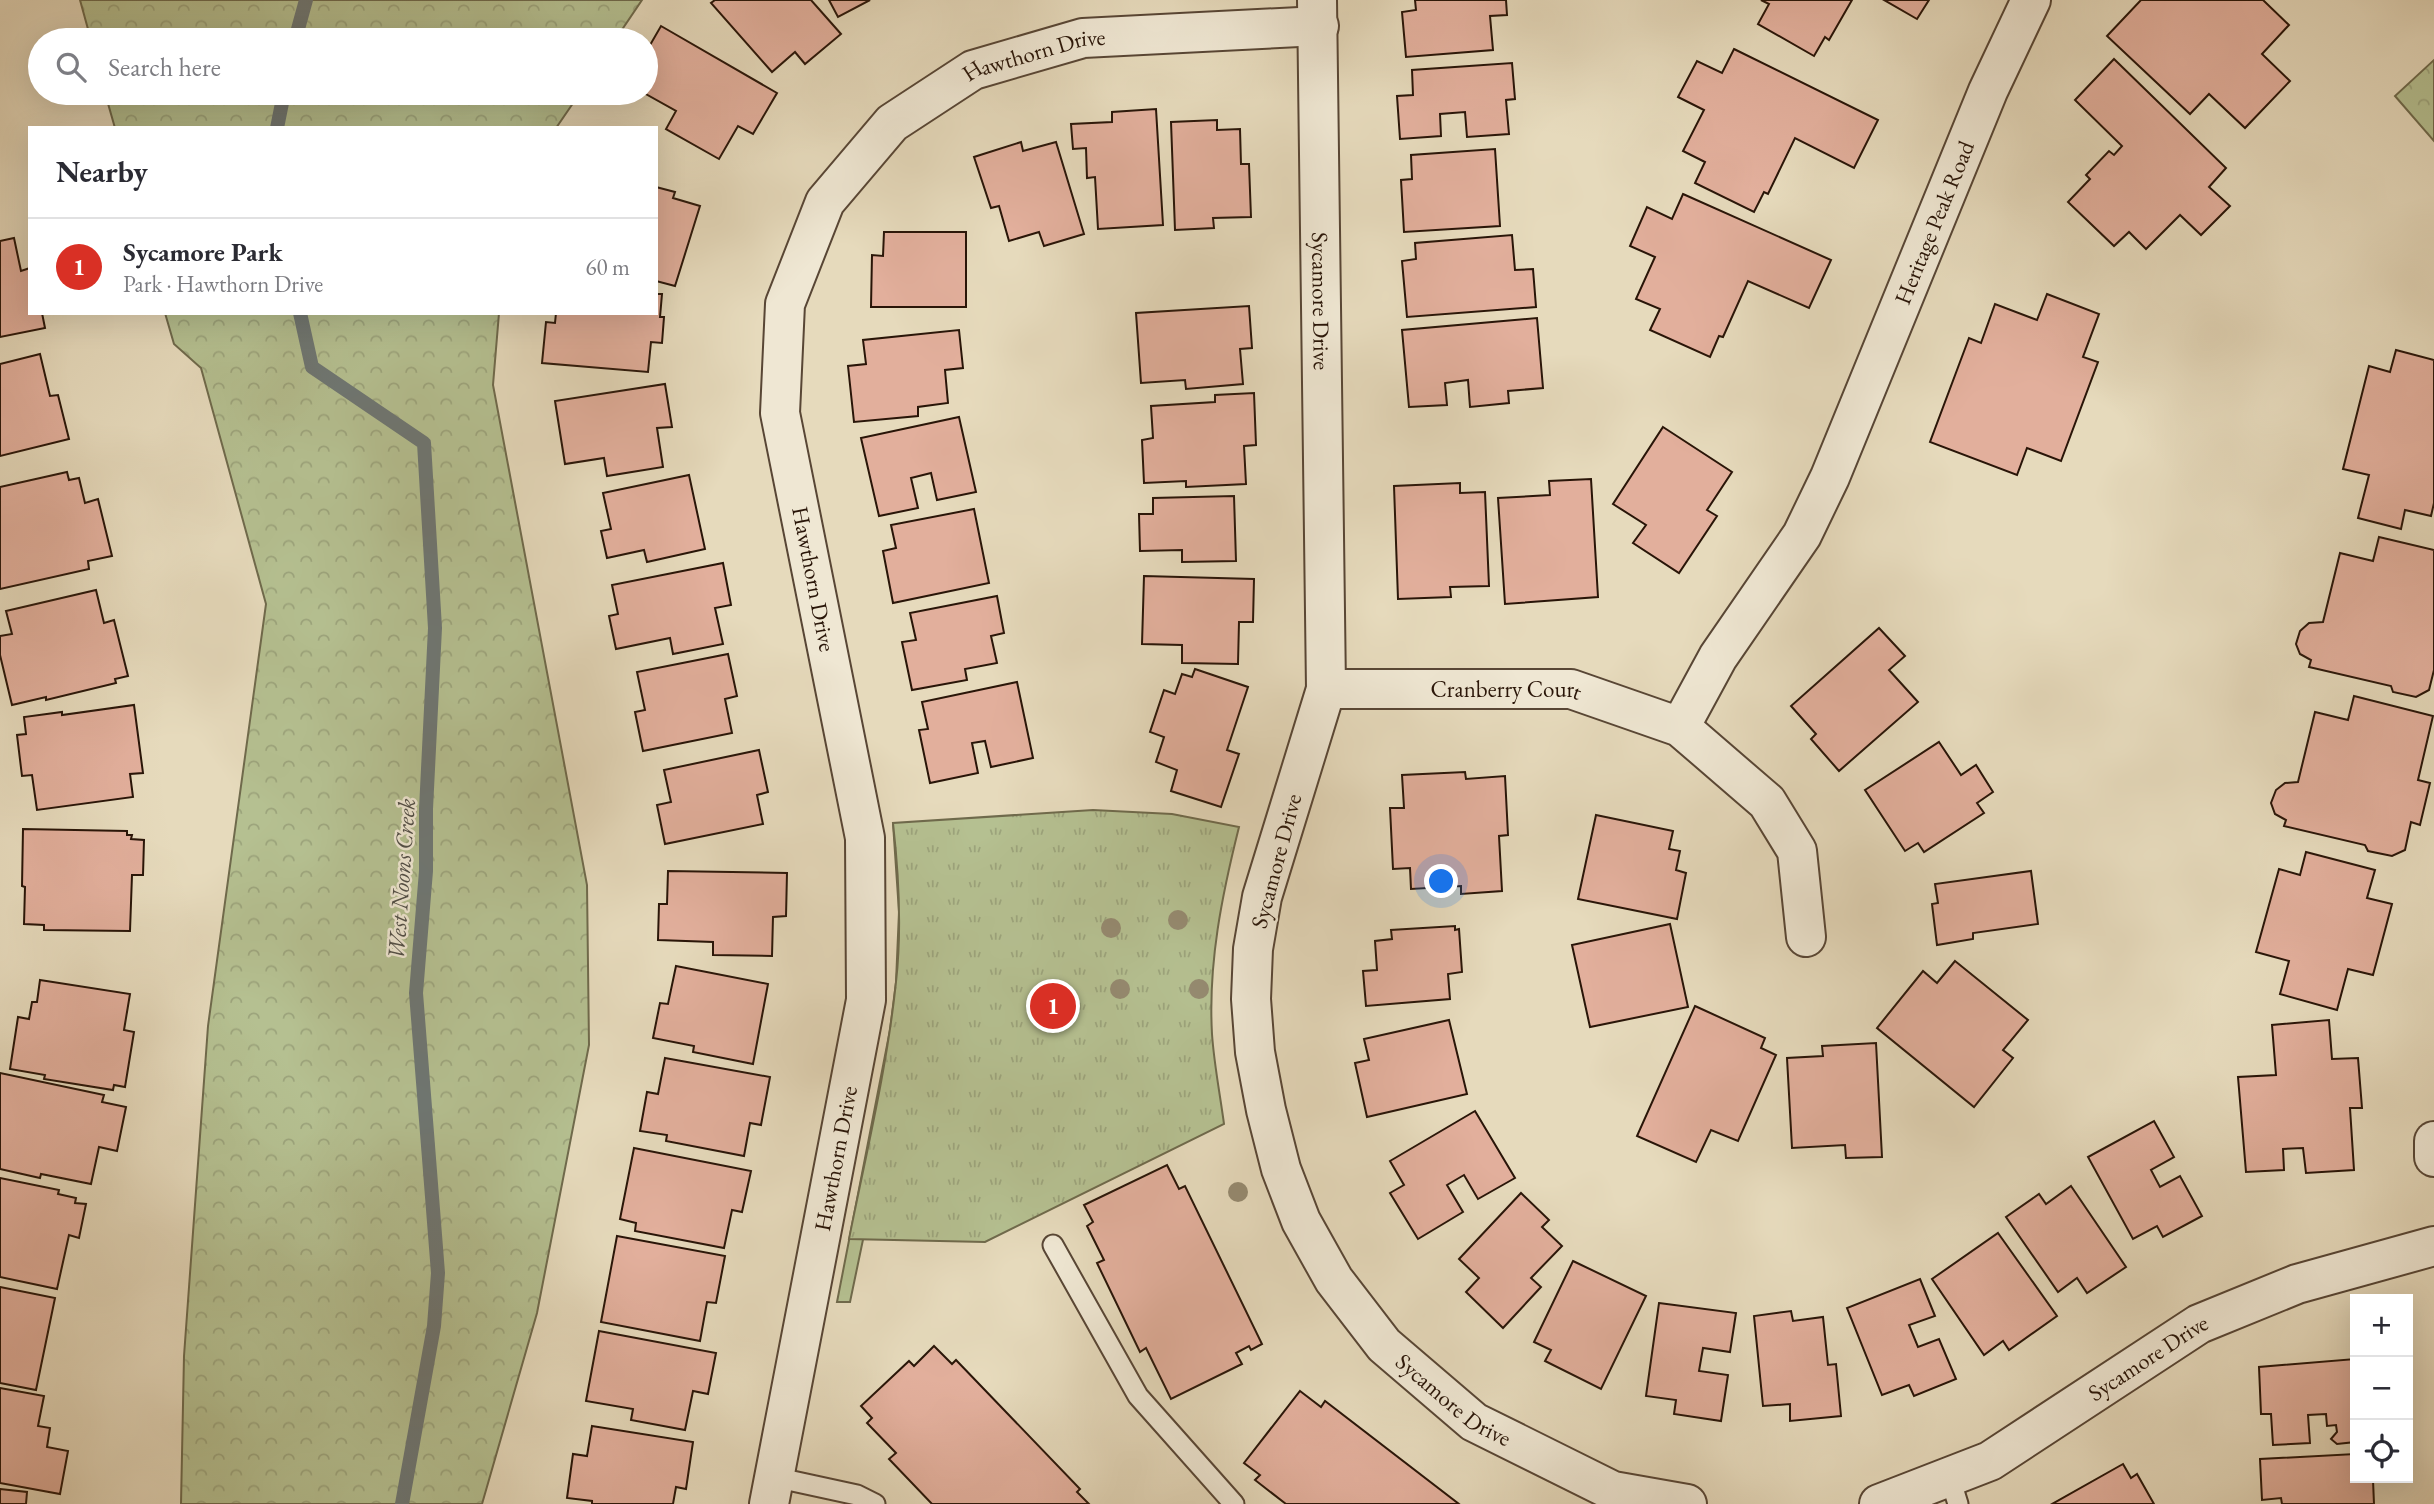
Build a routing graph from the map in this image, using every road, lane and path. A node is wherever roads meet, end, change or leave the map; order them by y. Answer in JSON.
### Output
{"nodes":[{"id":1,"x":2031,"y":0,"type":"edge"},
{"id":2,"x":1318,"y":13,"type":"edge"},
{"id":3,"x":1326,"y":689,"type":"junction"},
{"id":4,"x":1680,"y":727,"type":"junction"},
{"id":5,"x":1806,"y":937,"type":"dead end"},
{"id":6,"x":2434,"y":1141,"type":"edge"},
{"id":7,"x":2434,"y":1157,"type":"edge"},
{"id":8,"x":1053,"y":1245,"type":"dead end"},
{"id":9,"x":2434,"y":1246,"type":"edge"},
{"id":10,"x":771,"y":1490,"type":"edge"},
{"id":11,"x":1954,"y":1491,"type":"edge"},
{"id":12,"x":875,"y":1504,"type":"edge"},
{"id":13,"x":1234,"y":1504,"type":"edge"},
{"id":14,"x":1687,"y":1504,"type":"edge"},
{"id":15,"x":1879,"y":1504,"type":"edge"}],
"edges":[{"from":1,"to":4,"type":"street","name":"Heritage Peak Road"},
{"from":2,"to":3,"type":"street","name":"Sycamore Drive"},
{"from":2,"to":10,"type":"street","name":"Hawthorn Drive"},
{"from":3,"to":4,"type":"street","name":"Cranberry Court"},
{"from":3,"to":14,"type":"street","name":"Sycamore Drive"},
{"from":4,"to":5,"type":"street","name":"Cranberry Court"},
{"from":6,"to":7,"type":"street"},
{"from":8,"to":13,"type":"lane"},
{"from":9,"to":11,"type":"street","name":"Sycamore Drive"},
{"from":10,"to":12,"type":"lane"},
{"from":11,"to":15,"type":"street","name":"Sycamore Drive"}]}
